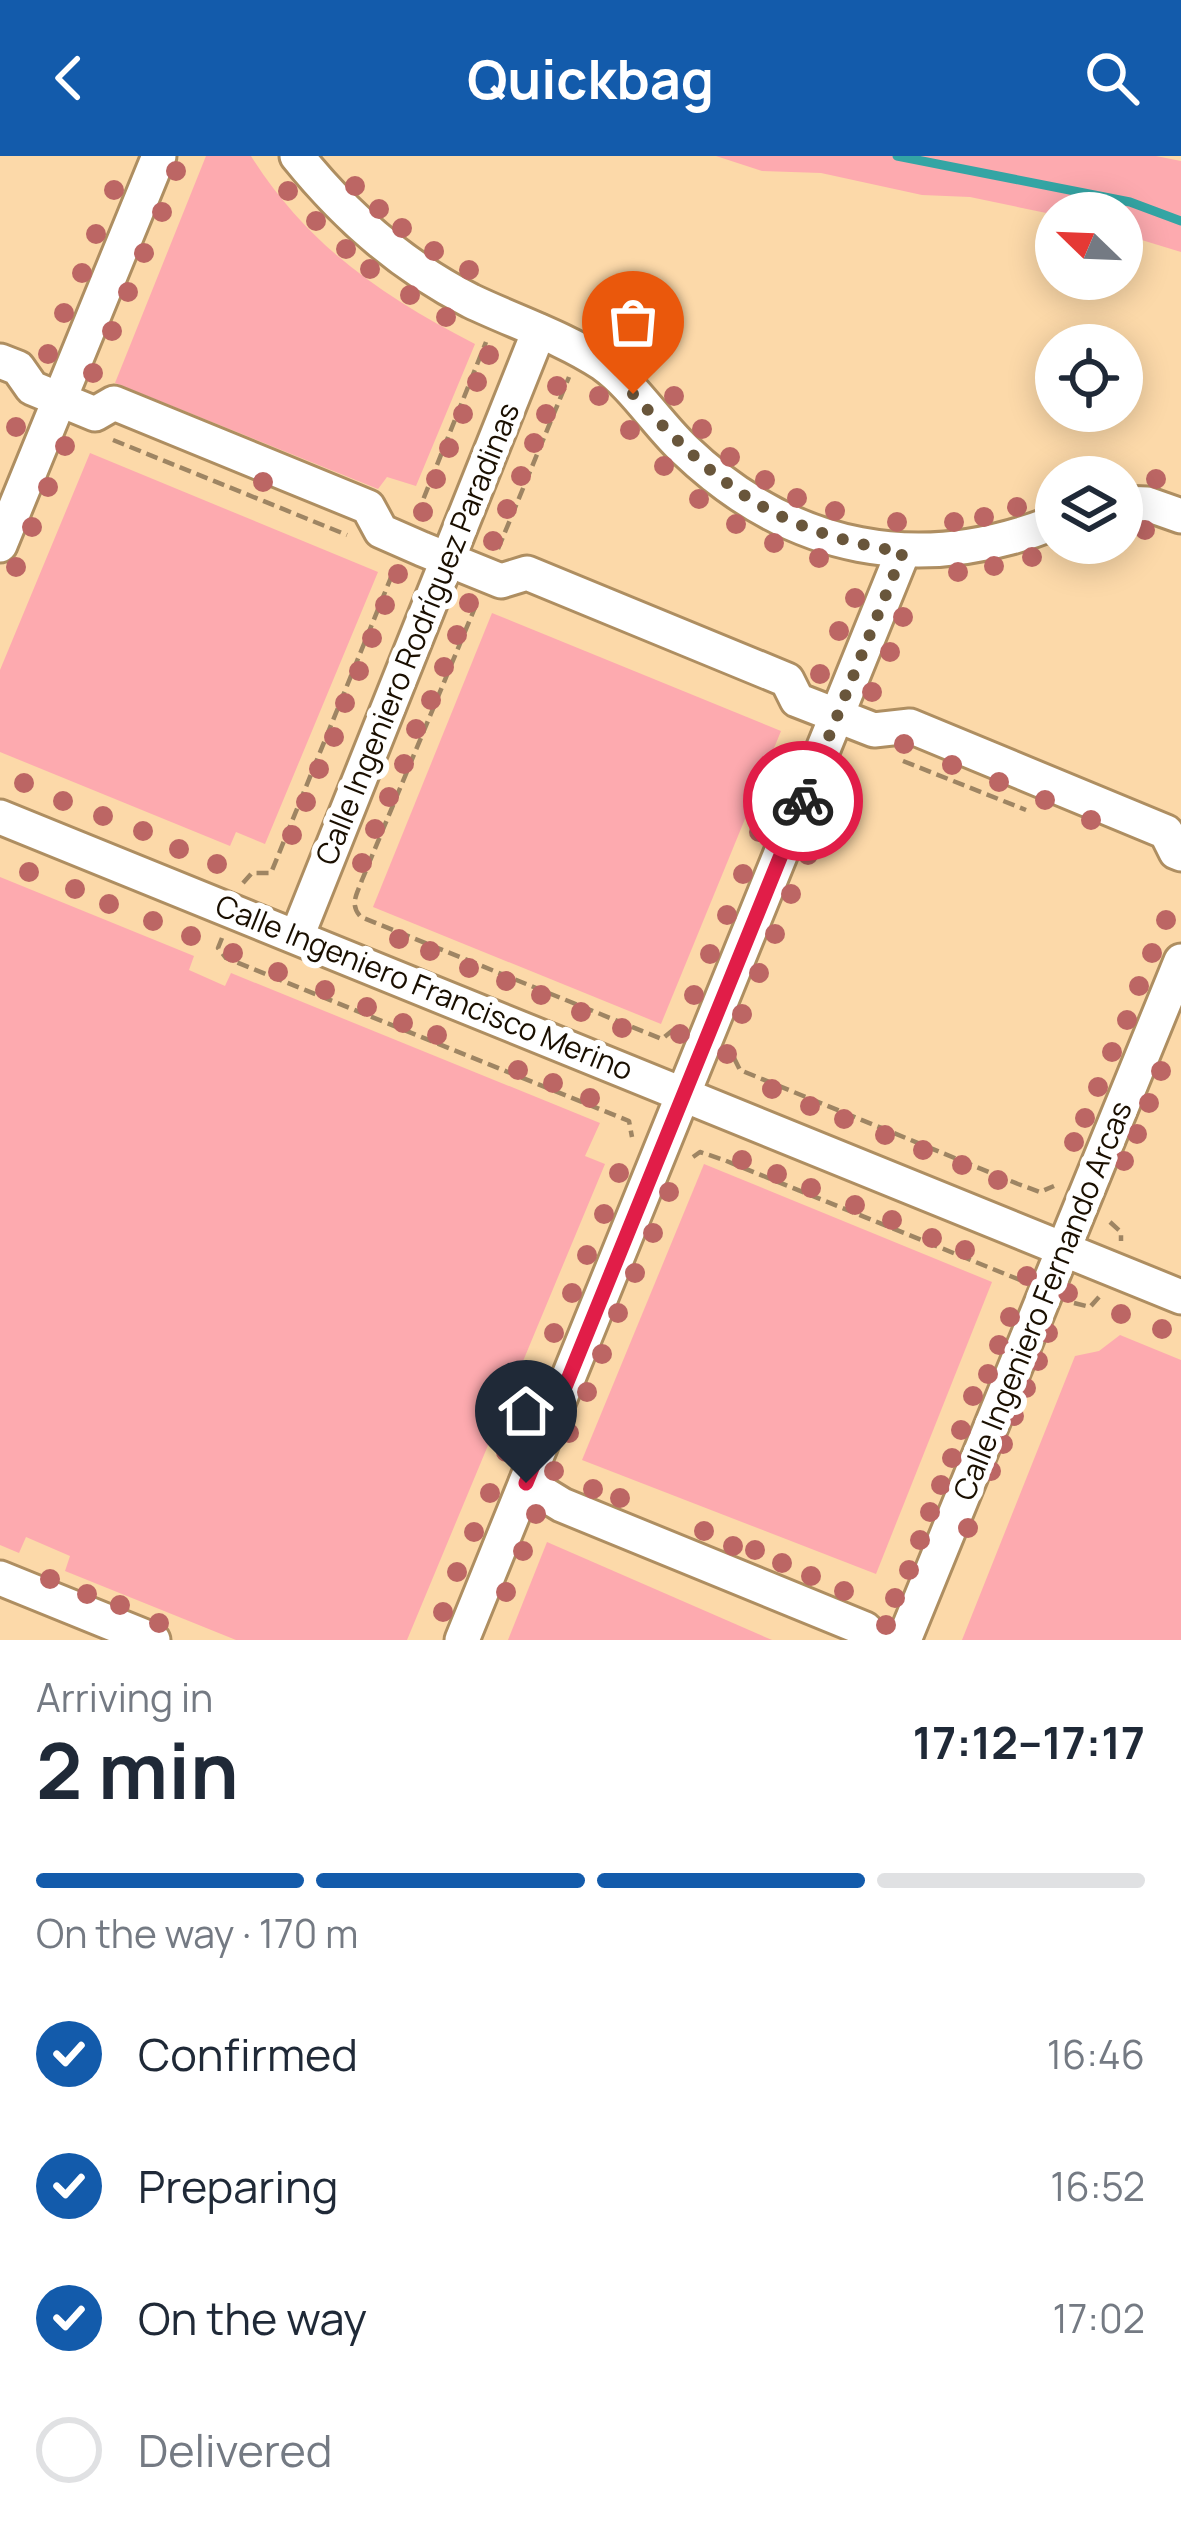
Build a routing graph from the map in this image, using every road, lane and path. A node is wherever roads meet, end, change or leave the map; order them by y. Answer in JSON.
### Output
{"nodes":[{"id":1,"x":159,"y":156,"type":"edge"},
{"id":2,"x":297,"y":156,"type":"edge"},
{"id":3,"x":498,"y":313,"type":"junction"},
{"id":4,"x":539,"y":331,"type":"junction"},
{"id":5,"x":579,"y":350,"type":"junction"},
{"id":6,"x":0,"y":361,"type":"edge"},
{"id":7,"x":59,"y":399,"type":"junction"},
{"id":8,"x":1143,"y":504,"type":"edge"},
{"id":9,"x":1181,"y":516,"type":"edge"},
{"id":10,"x":1035,"y":530,"type":"edge"},
{"id":11,"x":406,"y":542,"type":"junction"},
{"id":12,"x":0,"y":544,"type":"edge"},
{"id":13,"x":903,"y":552,"type":"junction"},
{"id":14,"x":448,"y":560,"type":"junction"},
{"id":15,"x":487,"y":576,"type":"junction"},
{"id":16,"x":838,"y":716,"type":"junction"},
{"id":17,"x":0,"y":817,"type":"edge"},
{"id":18,"x":1181,"y":854,"type":"edge"},
{"id":19,"x":232,"y":910,"type":"junction"},
{"id":20,"x":297,"y":936,"type":"junction"},
{"id":21,"x":1181,"y":961,"type":"edge"},
{"id":22,"x":708,"y":1036,"type":"junction"},
{"id":23,"x":684,"y":1094,"type":"junction"},
{"id":24,"x":658,"y":1156,"type":"junction"},
{"id":25,"x":1088,"y":1190,"type":"junction"},
{"id":26,"x":1063,"y":1249,"type":"junction"},
{"id":27,"x":1111,"y":1269,"type":"junction"},
{"id":28,"x":1047,"y":1291,"type":"junction"},
{"id":29,"x":1181,"y":1297,"type":"edge"},
{"id":30,"x":526,"y":1483,"type":"junction"},
{"id":31,"x":0,"y":1578,"type":"edge"},
{"id":32,"x":152,"y":1640,"type":"edge"},
{"id":33,"x":462,"y":1640,"type":"edge"},
{"id":34,"x":874,"y":1640,"type":"edge"},
{"id":35,"x":904,"y":1640,"type":"edge"}],
"edges":[{"from":1,"to":7,"type":"street"},
{"from":2,"to":3,"type":"street"},
{"from":3,"to":4,"type":"street"},
{"from":3,"to":11,"type":"path"},
{"from":4,"to":5,"type":"street"},
{"from":4,"to":14,"type":"street","name":"Calle Ingeniero Rodríguez Paradinas"},
{"from":5,"to":13,"type":"street"},
{"from":5,"to":15,"type":"path"},
{"from":6,"to":7,"type":"street"},
{"from":7,"to":11,"type":"street"},
{"from":7,"to":12,"type":"street"},
{"from":8,"to":9,"type":"street"},
{"from":10,"to":13,"type":"street"},
{"from":11,"to":14,"type":"street"},
{"from":11,"to":19,"type":"path"},
{"from":13,"to":16,"type":"street"},
{"from":14,"to":15,"type":"street"},
{"from":14,"to":20,"type":"street","name":"Calle Ingeniero Rodríguez Paradinas"},
{"from":15,"to":16,"type":"street"},
{"from":15,"to":22,"type":"path"},
{"from":16,"to":18,"type":"street"},
{"from":16,"to":22,"type":"street"},
{"from":17,"to":19,"type":"street","name":"Calle Ingeniero Francisco Merino"},
{"from":19,"to":20,"type":"street","name":"Calle Ingeniero Francisco Merino"},
{"from":19,"to":24,"type":"path"},
{"from":20,"to":23,"type":"street","name":"Calle Ingeniero Francisco Merino"},
{"from":21,"to":25,"type":"street","name":"Calle Ingeniero Fernando Arcas"},
{"from":22,"to":23,"type":"street"},
{"from":22,"to":25,"type":"path"},
{"from":23,"to":24,"type":"street"},
{"from":23,"to":26,"type":"street","name":"Calle Ingeniero Francisco Merino"},
{"from":24,"to":28,"type":"path"},
{"from":24,"to":30,"type":"street"},
{"from":25,"to":26,"type":"street","name":"Calle Ingeniero Fernando Arcas"},
{"from":25,"to":27,"type":"path"},
{"from":26,"to":27,"type":"street","name":"Calle Ingeniero Francisco Merino"},
{"from":26,"to":28,"type":"street","name":"Calle Ingeniero Fernando Arcas"},
{"from":27,"to":28,"type":"path"},
{"from":27,"to":29,"type":"street","name":"Calle Ingeniero Francisco Merino"},
{"from":28,"to":35,"type":"street","name":"Calle Ingeniero Fernando Arcas"},
{"from":30,"to":33,"type":"street"},
{"from":30,"to":34,"type":"street"},
{"from":31,"to":32,"type":"street"}]}
